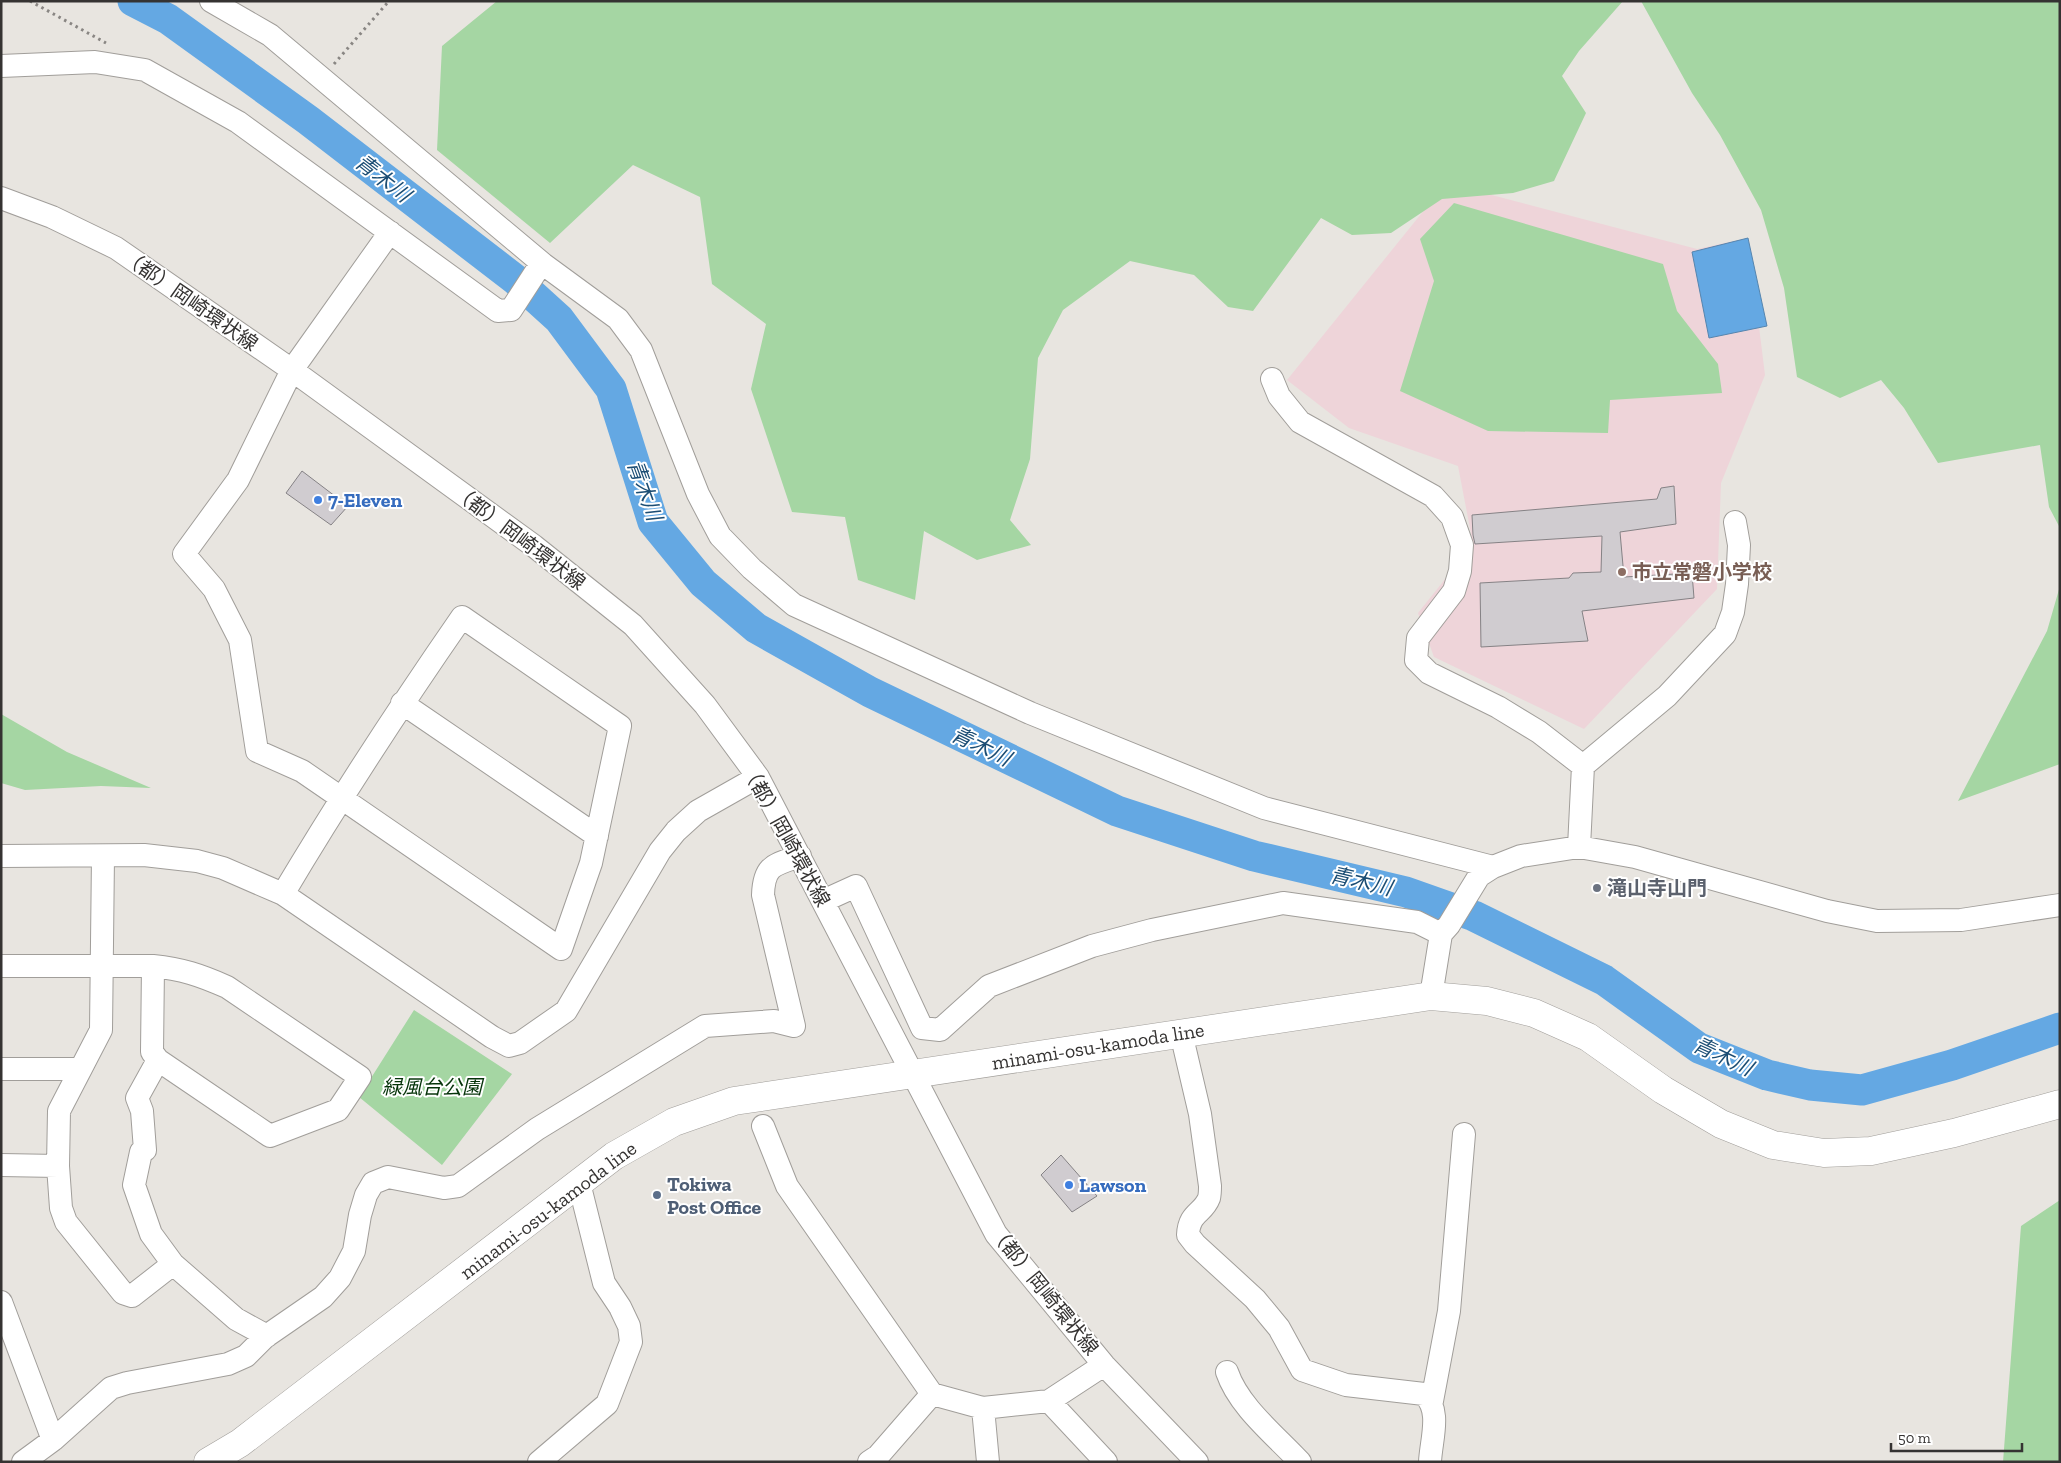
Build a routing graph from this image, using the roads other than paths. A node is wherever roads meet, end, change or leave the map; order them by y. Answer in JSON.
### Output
{"nodes":[{"id":1,"x":211,"y":1,"type":"edge"},
{"id":2,"x":1,"y":66,"type":"edge"},
{"id":3,"x":1,"y":198,"type":"edge"},
{"id":4,"x":390,"y":232,"type":"junction"},
{"id":5,"x":540,"y":267,"type":"junction"},
{"id":6,"x":292,"y":370,"type":"junction"},
{"id":7,"x":1272,"y":379,"type":"dead end"},
{"id":8,"x":1735,"y":522,"type":"dead end"},
{"id":9,"x":402,"y":702,"type":"junction"},
{"id":10,"x":1584,"y":766,"type":"junction"},
{"id":11,"x":758,"y":777,"type":"junction"},
{"id":12,"x":341,"y":797,"type":"junction"},
{"id":13,"x":597,"y":836,"type":"junction"},
{"id":14,"x":1579,"y":847,"type":"junction"},
{"id":15,"x":1,"y":856,"type":"edge"},
{"id":16,"x":103,"y":856,"type":"junction"},
{"id":17,"x":800,"y":856,"type":"junction"},
{"id":18,"x":1486,"y":871,"type":"junction"},
{"id":19,"x":283,"y":894,"type":"junction"},
{"id":20,"x":822,"y":901,"type":"junction"},
{"id":21,"x":2060,"y":905,"type":"edge"},
{"id":22,"x":1445,"y":930,"type":"junction"},
{"id":23,"x":1,"y":966,"type":"edge"},
{"id":24,"x":102,"y":966,"type":"junction"},
{"id":25,"x":153,"y":966,"type":"junction"},
{"id":26,"x":1431,"y":996,"type":"junction"},
{"id":27,"x":1181,"y":1033,"type":"junction"},
{"id":28,"x":158,"y":1060,"type":"junction"},
{"id":29,"x":1,"y":1068,"type":"edge"},
{"id":30,"x":79,"y":1069,"type":"junction"},
{"id":31,"x":912,"y":1075,"type":"junction"},
{"id":32,"x":2060,"y":1104,"type":"edge"},
{"id":33,"x":763,"y":1126,"type":"dead end"},
{"id":34,"x":1464,"y":1134,"type":"dead end"},
{"id":35,"x":1,"y":1165,"type":"edge"},
{"id":36,"x":58,"y":1166,"type":"junction"},
{"id":37,"x":580,"y":1183,"type":"junction"},
{"id":38,"x":173,"y":1264,"type":"junction"},
{"id":39,"x":1,"y":1302,"type":"edge"},
{"id":40,"x":267,"y":1336,"type":"junction"},
{"id":41,"x":1104,"y":1365,"type":"junction"},
{"id":42,"x":1227,"y":1372,"type":"dead end"},
{"id":43,"x":932,"y":1394,"type":"junction"},
{"id":44,"x":1049,"y":1401,"type":"junction"},
{"id":45,"x":1432,"y":1401,"type":"junction"},
{"id":46,"x":983,"y":1408,"type":"junction"},
{"id":47,"x":53,"y":1440,"type":"junction"},
{"id":48,"x":876,"y":1460,"type":"edge"},
{"id":49,"x":23,"y":1462,"type":"edge"},
{"id":50,"x":208,"y":1462,"type":"edge"},
{"id":51,"x":539,"y":1462,"type":"edge"},
{"id":52,"x":988,"y":1462,"type":"edge"},
{"id":53,"x":1106,"y":1462,"type":"edge"},
{"id":54,"x":1198,"y":1462,"type":"edge"},
{"id":55,"x":1300,"y":1462,"type":"edge"},
{"id":56,"x":1430,"y":1462,"type":"edge"}],
"edges":[{"from":1,"to":5,"type":"street"},
{"from":2,"to":4,"type":"street"},
{"from":3,"to":6,"type":"street","name":"（都）岡崎環状線"},
{"from":4,"to":5,"type":"street"},
{"from":4,"to":6,"type":"street"},
{"from":5,"to":18,"type":"street"},
{"from":6,"to":11,"type":"street","name":"（都）岡崎環状線"},
{"from":6,"to":12,"type":"street"},
{"from":7,"to":10,"type":"street"},
{"from":8,"to":10,"type":"street"},
{"from":9,"to":12,"type":"street"},
{"from":9,"to":13,"type":"street"},
{"from":9,"to":13,"type":"street"},
{"from":10,"to":14,"type":"street"},
{"from":11,"to":17,"type":"street","name":"（都）岡崎環状線"},
{"from":11,"to":19,"type":"street"},
{"from":12,"to":13,"type":"street"},
{"from":12,"to":19,"type":"street"},
{"from":14,"to":18,"type":"street"},
{"from":14,"to":21,"type":"street"},
{"from":15,"to":16,"type":"street"},
{"from":16,"to":19,"type":"street"},
{"from":16,"to":24,"type":"street"},
{"from":17,"to":20,"type":"street","name":"（都）岡崎環状線"},
{"from":17,"to":40,"type":"street"},
{"from":18,"to":22,"type":"street"},
{"from":20,"to":22,"type":"street"},
{"from":20,"to":31,"type":"street","name":"（都）岡崎環状線"},
{"from":22,"to":26,"type":"street"},
{"from":23,"to":24,"type":"street"},
{"from":24,"to":25,"type":"street"},
{"from":24,"to":30,"type":"street"},
{"from":25,"to":28,"type":"street"},
{"from":25,"to":28,"type":"street"},
{"from":26,"to":27,"type":"main road","name":"minami-osu-kamoda line"},
{"from":26,"to":32,"type":"main road","name":"minami-osu-kamoda line"},
{"from":27,"to":31,"type":"main road","name":"minami-osu-kamoda line"},
{"from":27,"to":45,"type":"street"},
{"from":28,"to":38,"type":"street"},
{"from":29,"to":30,"type":"street"},
{"from":30,"to":36,"type":"street"},
{"from":31,"to":37,"type":"main road","name":"minami-osu-kamoda line"},
{"from":31,"to":41,"type":"street","name":"（都）岡崎環状線"},
{"from":33,"to":43,"type":"street"},
{"from":34,"to":45,"type":"street"},
{"from":35,"to":36,"type":"street"},
{"from":36,"to":38,"type":"street"},
{"from":37,"to":50,"type":"main road","name":"minami-osu-kamoda line"},
{"from":37,"to":51,"type":"street"},
{"from":38,"to":40,"type":"street"},
{"from":39,"to":47,"type":"street"},
{"from":40,"to":47,"type":"street"},
{"from":41,"to":44,"type":"street"},
{"from":41,"to":54,"type":"street","name":"（都）岡崎環状線"},
{"from":42,"to":55,"type":"street"},
{"from":43,"to":46,"type":"street"},
{"from":43,"to":48,"type":"street"},
{"from":44,"to":46,"type":"street"},
{"from":44,"to":53,"type":"street"},
{"from":45,"to":56,"type":"street"},
{"from":46,"to":52,"type":"street"},
{"from":47,"to":49,"type":"street"}]}
